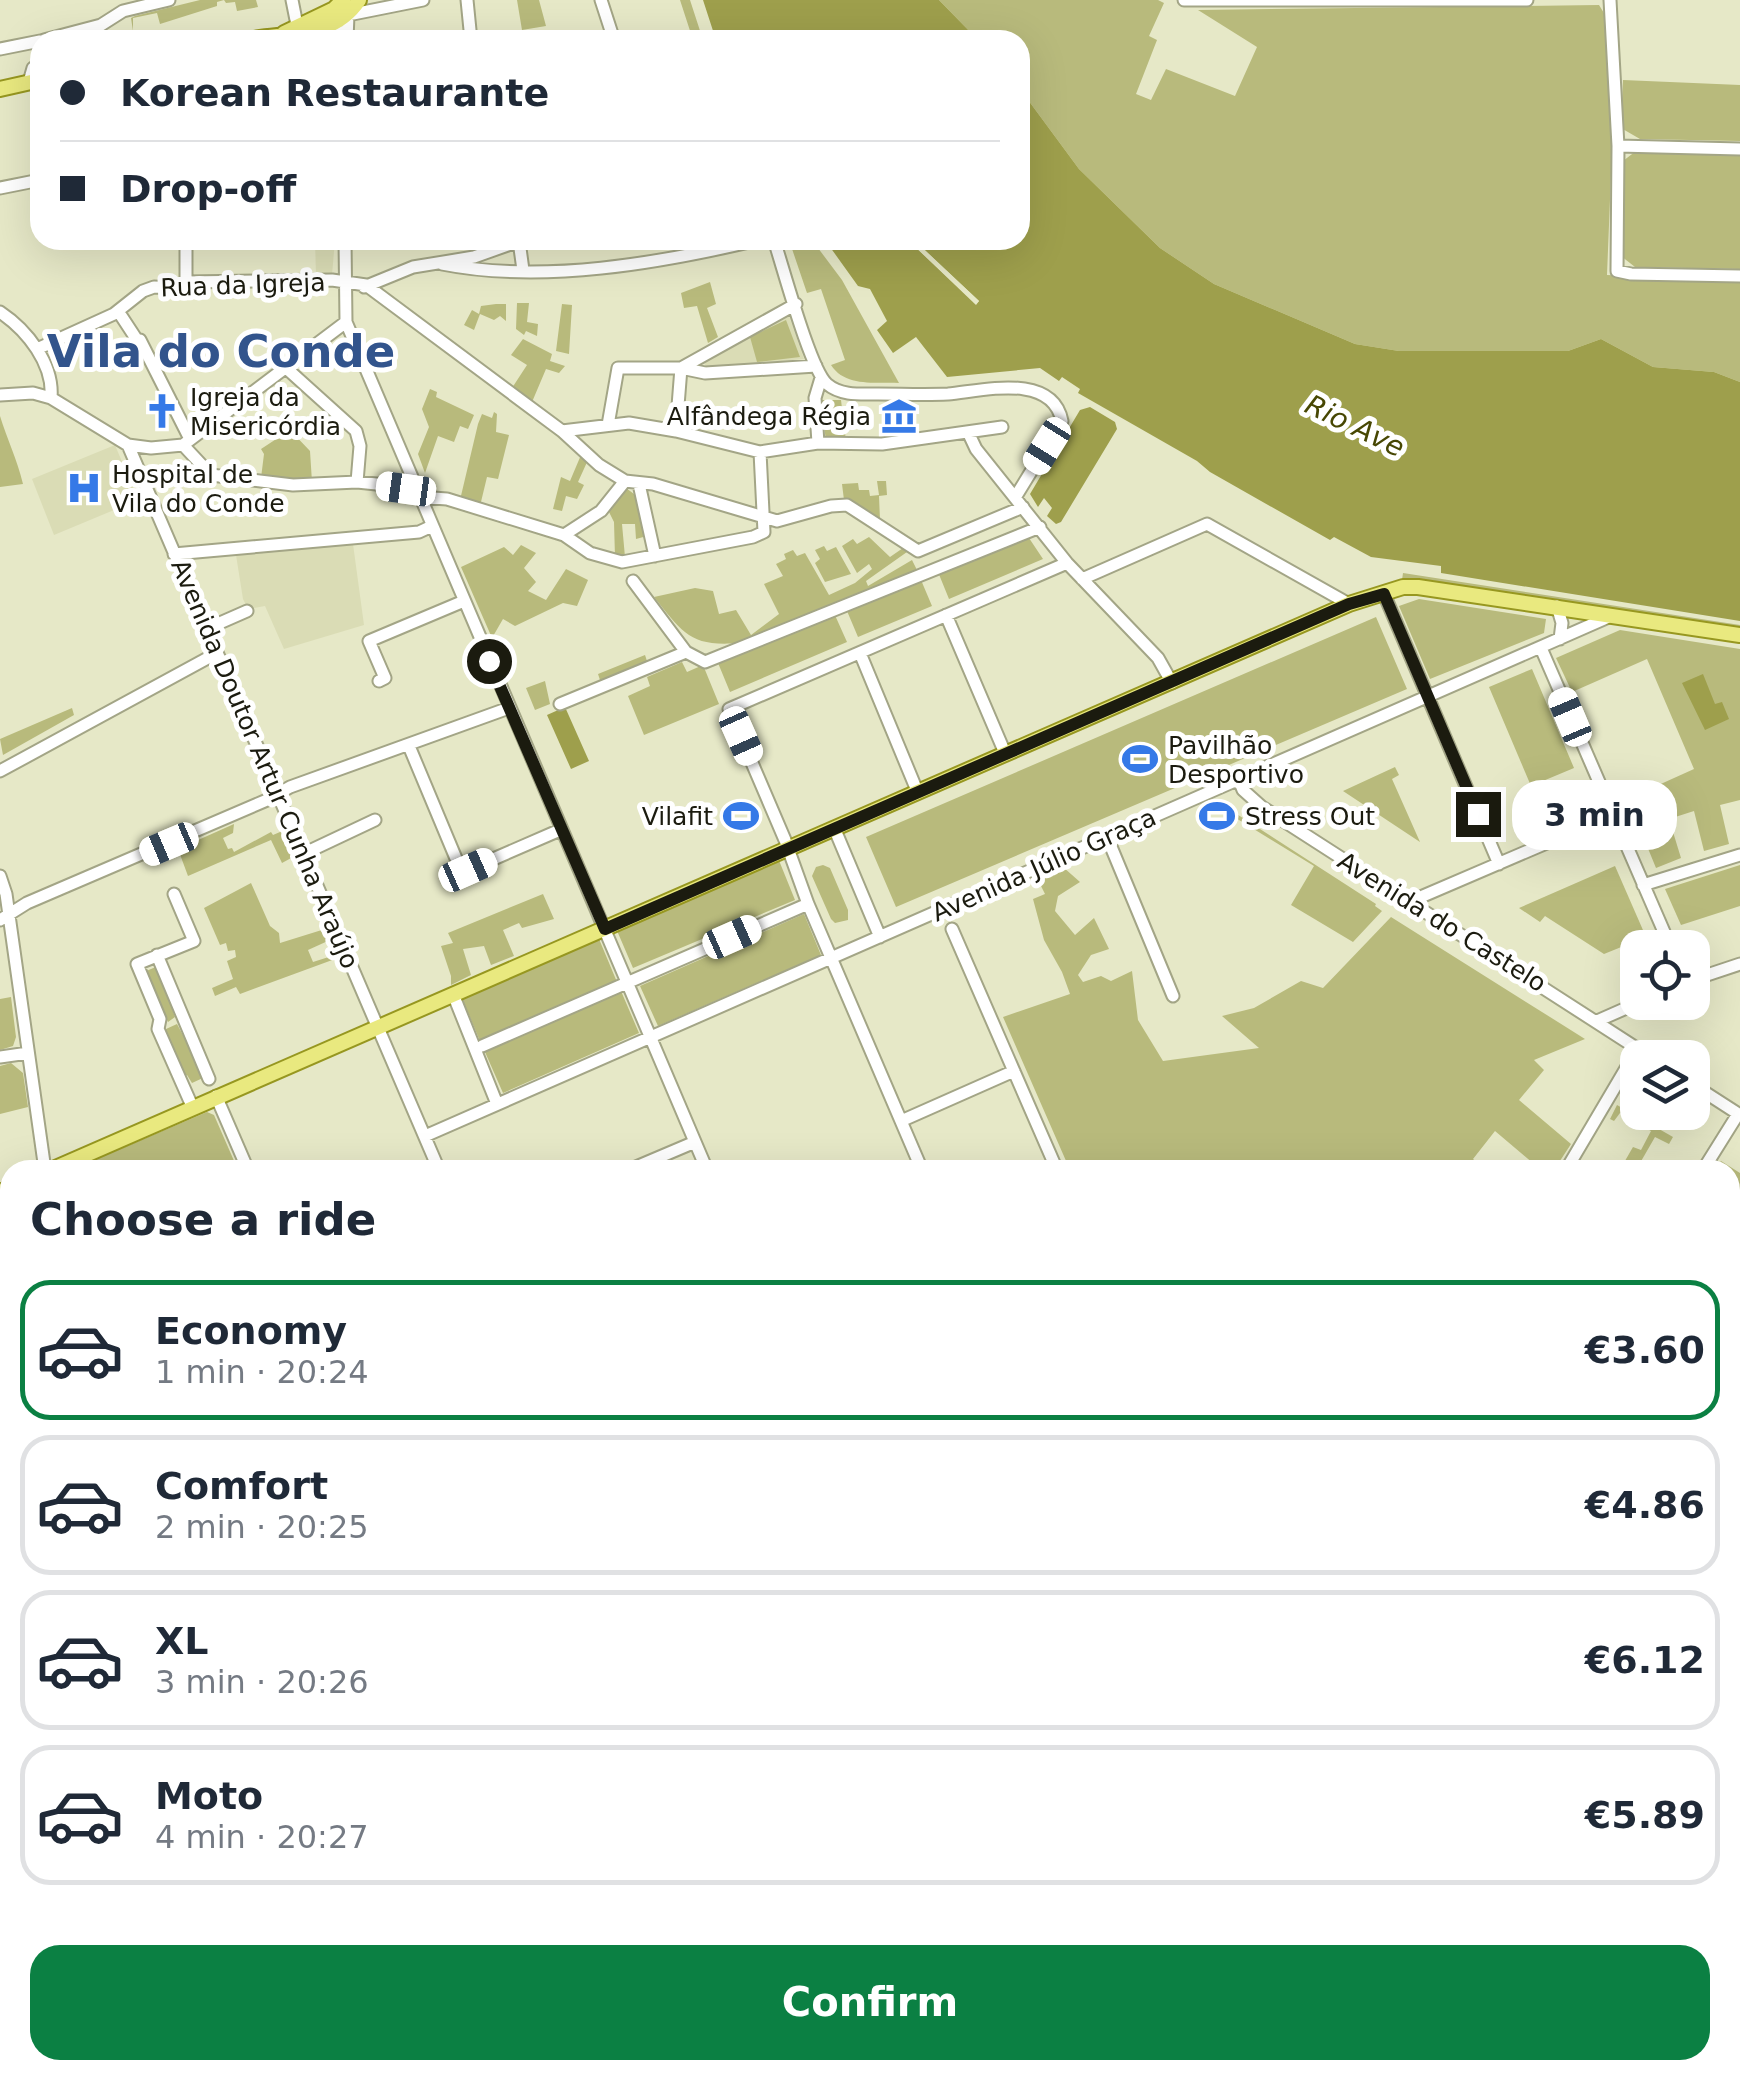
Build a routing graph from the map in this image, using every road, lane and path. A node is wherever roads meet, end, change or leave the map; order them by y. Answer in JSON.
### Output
{"nodes":[{"id":1,"x":120,"y":0,"type":"edge"},
{"id":2,"x":169,"y":0,"type":"edge"},
{"id":3,"x":292,"y":0,"type":"edge"},
{"id":4,"x":360,"y":0,"type":"edge"},
{"id":5,"x":423,"y":0,"type":"edge"},
{"id":6,"x":601,"y":0,"type":"edge"},
{"id":7,"x":1184,"y":0,"type":"edge"},
{"id":8,"x":1528,"y":0,"type":"edge"},
{"id":9,"x":1610,"y":0,"type":"edge"},
{"id":10,"x":467,"y":1,"type":"edge"},
{"id":11,"x":380,"y":4,"type":"edge"},
{"id":12,"x":340,"y":10,"type":"edge"},
{"id":13,"x":101,"y":25,"type":"junction"},
{"id":14,"x":81,"y":30,"type":"edge"},
{"id":15,"x":95,"y":30,"type":"edge"},
{"id":16,"x":296,"y":30,"type":"edge"},
{"id":17,"x":298,"y":30,"type":"edge"},
{"id":18,"x":470,"y":30,"type":"edge"},
{"id":19,"x":611,"y":30,"type":"edge"},
{"id":20,"x":30,"y":43,"type":"edge"},
{"id":21,"x":0,"y":49,"type":"edge"},
{"id":22,"x":30,"y":82,"type":"edge"},
{"id":23,"x":0,"y":89,"type":"edge"},
{"id":24,"x":1618,"y":146,"type":"junction"},
{"id":25,"x":1740,"y":149,"type":"edge"},
{"id":26,"x":30,"y":182,"type":"edge"},
{"id":27,"x":0,"y":188,"type":"edge"},
{"id":28,"x":186,"y":250,"type":"edge"},
{"id":29,"x":345,"y":250,"type":"edge"},
{"id":30,"x":493,"y":250,"type":"edge"},
{"id":31,"x":521,"y":250,"type":"edge"},
{"id":32,"x":706,"y":250,"type":"edge"},
{"id":33,"x":777,"y":250,"type":"edge"},
{"id":34,"x":442,"y":264,"type":"junction"},
{"id":35,"x":523,"y":270,"type":"junction"},
{"id":36,"x":1740,"y":276,"type":"edge"},
{"id":37,"x":186,"y":282,"type":"junction"},
{"id":38,"x":346,"y":282,"type":"junction"},
{"id":39,"x":366,"y":285,"type":"junction"},
{"id":40,"x":796,"y":304,"type":"junction"},
{"id":41,"x":346,"y":306,"type":"junction"},
{"id":42,"x":118,"y":311,"type":"junction"},
{"id":43,"x":0,"y":312,"type":"edge"},
{"id":44,"x":346,"y":322,"type":"junction"},
{"id":45,"x":37,"y":349,"type":"junction"},
{"id":46,"x":285,"y":366,"type":"junction"},
{"id":47,"x":682,"y":368,"type":"junction"},
{"id":48,"x":819,"y":372,"type":"junction"},
{"id":49,"x":0,"y":395,"type":"edge"},
{"id":50,"x":51,"y":398,"type":"junction"},
{"id":51,"x":608,"y":425,"type":"junction"},
{"id":52,"x":1002,"y":426,"type":"dead end"},
{"id":53,"x":562,"y":431,"type":"junction"},
{"id":54,"x":676,"y":431,"type":"junction"},
{"id":55,"x":968,"y":432,"type":"junction"},
{"id":56,"x":187,"y":442,"type":"junction"},
{"id":57,"x":128,"y":444,"type":"junction"},
{"id":58,"x":818,"y":444,"type":"junction"},
{"id":59,"x":151,"y":448,"type":"junction"},
{"id":60,"x":760,"y":452,"type":"junction"},
{"id":61,"x":138,"y":466,"type":"junction"},
{"id":62,"x":624,"y":481,"type":"junction"},
{"id":63,"x":358,"y":482,"type":"junction"},
{"id":64,"x":639,"y":484,"type":"junction"},
{"id":65,"x":418,"y":492,"type":"junction"},
{"id":66,"x":1019,"y":501,"type":"junction"},
{"id":67,"x":764,"y":517,"type":"junction"},
{"id":68,"x":432,"y":526,"type":"junction"},
{"id":69,"x":1040,"y":527,"type":"junction"},
{"id":70,"x":564,"y":535,"type":"junction"},
{"id":71,"x":174,"y":554,"type":"junction"},
{"id":72,"x":656,"y":556,"type":"junction"},
{"id":73,"x":1067,"y":562,"type":"junction"},
{"id":74,"x":1082,"y":578,"type":"junction"},
{"id":75,"x":633,"y":581,"type":"dead end"},
{"id":76,"x":1384,"y":594,"type":"junction"},
{"id":77,"x":464,"y":601,"type":"junction"},
{"id":78,"x":1349,"y":604,"type":"junction"},
{"id":79,"x":1558,"y":606,"type":"junction"},
{"id":80,"x":247,"y":612,"type":"dead end"},
{"id":81,"x":1613,"y":615,"type":"junction"},
{"id":82,"x":946,"y":616,"type":"junction"},
{"id":83,"x":206,"y":629,"type":"junction"},
{"id":84,"x":1740,"y":635,"type":"edge"},
{"id":85,"x":1560,"y":639,"type":"junction"},
{"id":86,"x":1541,"y":648,"type":"junction"},
{"id":87,"x":686,"y":652,"type":"junction"},
{"id":88,"x":216,"y":653,"type":"junction"},
{"id":89,"x":860,"y":653,"type":"junction"},
{"id":90,"x":379,"y":681,"type":"dead end"},
{"id":91,"x":1172,"y":683,"type":"junction"},
{"id":92,"x":1427,"y":696,"type":"junction"},
{"id":93,"x":560,"y":704,"type":"dead end"},
{"id":94,"x":509,"y":708,"type":"junction"},
{"id":95,"x":409,"y":746,"type":"junction"},
{"id":96,"x":1006,"y":754,"type":"junction"},
{"id":97,"x":0,"y":771,"type":"edge"},
{"id":98,"x":1239,"y":780,"type":"junction"},
{"id":99,"x":918,"y":793,"type":"junction"},
{"id":100,"x":278,"y":795,"type":"junction"},
{"id":101,"x":1612,"y":815,"type":"junction"},
{"id":102,"x":375,"y":820,"type":"dead end"},
{"id":103,"x":560,"y":830,"type":"junction"},
{"id":104,"x":835,"y":830,"type":"junction"},
{"id":105,"x":1106,"y":837,"type":"junction"},
{"id":106,"x":788,"y":848,"type":"junction"},
{"id":107,"x":304,"y":854,"type":"junction"},
{"id":108,"x":1740,"y":855,"type":"edge"},
{"id":109,"x":1500,"y":864,"type":"junction"},
{"id":110,"x":0,"y":876,"type":"edge"},
{"id":111,"x":1643,"y":885,"type":"junction"},
{"id":112,"x":174,"y":894,"type":"dead end"},
{"id":113,"x":1409,"y":902,"type":"junction"},
{"id":114,"x":808,"y":904,"type":"junction"},
{"id":115,"x":5,"y":918,"type":"edge"},
{"id":116,"x":952,"y":928,"type":"dead end"},
{"id":117,"x":605,"y":929,"type":"junction"},
{"id":118,"x":1663,"y":930,"type":"edge"},
{"id":119,"x":880,"y":936,"type":"junction"},
{"id":120,"x":157,"y":956,"type":"junction"},
{"id":121,"x":831,"y":958,"type":"junction"},
{"id":122,"x":1740,"y":964,"type":"edge"},
{"id":123,"x":1710,"y":974,"type":"edge"},
{"id":124,"x":628,"y":983,"type":"junction"},
{"id":125,"x":454,"y":994,"type":"junction"},
{"id":126,"x":1173,"y":996,"type":"dead end"},
{"id":127,"x":1620,"y":1011,"type":"edge"},
{"id":128,"x":183,"y":1018,"type":"junction"},
{"id":129,"x":1597,"y":1021,"type":"junction"},
{"id":130,"x":379,"y":1028,"type":"junction"},
{"id":131,"x":158,"y":1029,"type":"junction"},
{"id":132,"x":651,"y":1037,"type":"junction"},
{"id":133,"x":1626,"y":1040,"type":"edge"},
{"id":134,"x":482,"y":1046,"type":"dead end"},
{"id":135,"x":28,"y":1053,"type":"junction"},
{"id":136,"x":0,"y":1058,"type":"edge"},
{"id":137,"x":1014,"y":1070,"type":"junction"},
{"id":138,"x":1620,"y":1078,"type":"edge"},
{"id":139,"x":209,"y":1079,"type":"dead end"},
{"id":140,"x":1710,"y":1094,"type":"edge"},
{"id":141,"x":216,"y":1096,"type":"junction"},
{"id":142,"x":497,"y":1104,"type":"junction"},
{"id":143,"x":192,"y":1106,"type":"junction"},
{"id":144,"x":1737,"y":1110,"type":"edge"},
{"id":145,"x":901,"y":1121,"type":"junction"},
{"id":146,"x":424,"y":1136,"type":"junction"},
{"id":147,"x":695,"y":1142,"type":"junction"},
{"id":148,"x":46,"y":1160,"type":"edge"},
{"id":149,"x":70,"y":1160,"type":"edge"},
{"id":150,"x":244,"y":1160,"type":"edge"},
{"id":151,"x":435,"y":1160,"type":"edge"},
{"id":152,"x":653,"y":1160,"type":"edge"},
{"id":153,"x":703,"y":1160,"type":"edge"},
{"id":154,"x":918,"y":1160,"type":"edge"},
{"id":155,"x":1053,"y":1160,"type":"edge"},
{"id":156,"x":1572,"y":1160,"type":"edge"},
{"id":157,"x":1709,"y":1160,"type":"edge"}],
"edges":[{"from":1,"to":13,"type":"street"},
{"from":2,"to":13,"type":"street"},
{"from":3,"to":16,"type":"street"},
{"from":4,"to":12,"type":"main road"},
{"from":5,"to":11,"type":"street"},
{"from":6,"to":19,"type":"street"},
{"from":7,"to":8,"type":"street"},
{"from":9,"to":24,"type":"street"},
{"from":10,"to":18,"type":"street"},
{"from":11,"to":12,"type":"street"},
{"from":12,"to":17,"type":"main road"},
{"from":13,"to":14,"type":"street"},
{"from":13,"to":15,"type":"street"},
{"from":20,"to":21,"type":"street"},
{"from":22,"to":23,"type":"main road"},
{"from":24,"to":25,"type":"street"},
{"from":24,"to":36,"type":"street"},
{"from":26,"to":27,"type":"street"},
{"from":28,"to":37,"type":"street"},
{"from":29,"to":38,"type":"street"},
{"from":30,"to":34,"type":"street"},
{"from":31,"to":35,"type":"street"},
{"from":32,"to":35,"type":"street"},
{"from":33,"to":40,"type":"street"},
{"from":34,"to":35,"type":"street"},
{"from":34,"to":39,"type":"street"},
{"from":37,"to":38,"type":"street","name":"Rua da Igreja"},
{"from":37,"to":42,"type":"street","name":"Rua da Igreja"},
{"from":38,"to":39,"type":"street","name":"Rua da Igreja"},
{"from":38,"to":41,"type":"street"},
{"from":39,"to":41,"type":"street"},
{"from":39,"to":53,"type":"street"},
{"from":40,"to":47,"type":"street"},
{"from":40,"to":48,"type":"street"},
{"from":41,"to":44,"type":"street"},
{"from":42,"to":45,"type":"street","name":"Rua da Igreja"},
{"from":42,"to":56,"type":"street"},
{"from":43,"to":45,"type":"street"},
{"from":44,"to":46,"type":"street"},
{"from":44,"to":65,"type":"street"},
{"from":45,"to":50,"type":"street"},
{"from":46,"to":56,"type":"street"},
{"from":46,"to":63,"type":"street"},
{"from":47,"to":48,"type":"street"},
{"from":47,"to":51,"type":"street"},
{"from":47,"to":54,"type":"street"},
{"from":48,"to":58,"type":"street"},
{"from":48,"to":66,"type":"street"},
{"from":49,"to":50,"type":"street"},
{"from":50,"to":57,"type":"street"},
{"from":51,"to":53,"type":"street"},
{"from":51,"to":54,"type":"street"},
{"from":52,"to":55,"type":"street"},
{"from":53,"to":62,"type":"street"},
{"from":54,"to":60,"type":"street"},
{"from":55,"to":58,"type":"street"},
{"from":55,"to":66,"type":"street"},
{"from":56,"to":59,"type":"street"},
{"from":56,"to":63,"type":"street"},
{"from":57,"to":59,"type":"street"},
{"from":57,"to":61,"type":"street","name":"Avenida Doutor Artur Cunha Araújo"},
{"from":58,"to":60,"type":"street"},
{"from":59,"to":61,"type":"street"},
{"from":60,"to":67,"type":"street"},
{"from":61,"to":71,"type":"street","name":"Avenida Doutor Artur Cunha Araújo"},
{"from":62,"to":64,"type":"street"},
{"from":62,"to":70,"type":"street"},
{"from":63,"to":65,"type":"street"},
{"from":64,"to":67,"type":"street"},
{"from":64,"to":72,"type":"street"},
{"from":65,"to":68,"type":"street"},
{"from":65,"to":70,"type":"street"},
{"from":66,"to":67,"type":"street"},
{"from":66,"to":69,"type":"street"},
{"from":67,"to":72,"type":"street"},
{"from":68,"to":71,"type":"street"},
{"from":68,"to":77,"type":"street"},
{"from":69,"to":73,"type":"street"},
{"from":69,"to":87,"type":"street"},
{"from":70,"to":72,"type":"street"},
{"from":71,"to":83,"type":"street","name":"Avenida Doutor Artur Cunha Araújo"},
{"from":73,"to":74,"type":"street"},
{"from":73,"to":82,"type":"street"},
{"from":74,"to":78,"type":"street"},
{"from":74,"to":91,"type":"street"},
{"from":75,"to":87,"type":"street"},
{"from":76,"to":78,"type":"main road"},
{"from":76,"to":79,"type":"main road"},
{"from":76,"to":92,"type":"street"},
{"from":77,"to":90,"type":"street"},
{"from":77,"to":94,"type":"street"},
{"from":78,"to":91,"type":"main road"},
{"from":79,"to":81,"type":"main road"},
{"from":79,"to":85,"type":"street"},
{"from":80,"to":83,"type":"street"},
{"from":81,"to":84,"type":"main road"},
{"from":81,"to":85,"type":"street","name":"Avenida Júlio Graça"},
{"from":82,"to":89,"type":"street"},
{"from":82,"to":96,"type":"street"},
{"from":83,"to":88,"type":"street","name":"Avenida Doutor Artur Cunha Araújo"},
{"from":85,"to":86,"type":"street","name":"Avenida Júlio Graça"},
{"from":86,"to":92,"type":"street","name":"Avenida Júlio Graça"},
{"from":86,"to":101,"type":"street"},
{"from":87,"to":93,"type":"street"},
{"from":88,"to":97,"type":"street"},
{"from":88,"to":100,"type":"street","name":"Avenida Doutor Artur Cunha Araújo"},
{"from":89,"to":99,"type":"street"},
{"from":89,"to":106,"type":"street"},
{"from":91,"to":96,"type":"main road"},
{"from":92,"to":98,"type":"street","name":"Avenida Júlio Graça"},
{"from":92,"to":109,"type":"street"},
{"from":94,"to":95,"type":"street"},
{"from":94,"to":103,"type":"street"},
{"from":95,"to":100,"type":"street"},
{"from":95,"to":103,"type":"street"},
{"from":96,"to":99,"type":"main road"},
{"from":98,"to":105,"type":"street","name":"Avenida Júlio Graça"},
{"from":98,"to":113,"type":"street","name":"Avenida do Castelo"},
{"from":99,"to":104,"type":"main road"},
{"from":100,"to":107,"type":"street","name":"Avenida Doutor Artur Cunha Araújo"},
{"from":100,"to":115,"type":"street"},
{"from":101,"to":109,"type":"street"},
{"from":101,"to":111,"type":"street"},
{"from":102,"to":107,"type":"street"},
{"from":103,"to":117,"type":"street"},
{"from":104,"to":106,"type":"main road"},
{"from":104,"to":119,"type":"street"},
{"from":105,"to":119,"type":"street","name":"Avenida Júlio Graça"},
{"from":105,"to":126,"type":"street"},
{"from":106,"to":114,"type":"street"},
{"from":106,"to":117,"type":"main road"},
{"from":107,"to":130,"type":"street","name":"Avenida Doutor Artur Cunha Araújo"},
{"from":108,"to":111,"type":"street"},
{"from":109,"to":113,"type":"street"},
{"from":110,"to":115,"type":"street"},
{"from":111,"to":118,"type":"street"},
{"from":112,"to":120,"type":"street"},
{"from":113,"to":129,"type":"street","name":"Avenida do Castelo"},
{"from":114,"to":121,"type":"street"},
{"from":114,"to":124,"type":"street"},
{"from":115,"to":135,"type":"street"},
{"from":116,"to":137,"type":"street"},
{"from":117,"to":124,"type":"street"},
{"from":117,"to":125,"type":"main road"},
{"from":119,"to":121,"type":"street","name":"Avenida Júlio Graça"},
{"from":120,"to":128,"type":"street"},
{"from":120,"to":131,"type":"street"},
{"from":121,"to":132,"type":"street","name":"Avenida Júlio Graça"},
{"from":121,"to":145,"type":"street"},
{"from":122,"to":123,"type":"street"},
{"from":124,"to":132,"type":"street"},
{"from":124,"to":134,"type":"street"},
{"from":125,"to":130,"type":"main road"},
{"from":125,"to":142,"type":"street"},
{"from":127,"to":129,"type":"street"},
{"from":128,"to":131,"type":"street"},
{"from":128,"to":139,"type":"street"},
{"from":129,"to":133,"type":"street","name":"Avenida do Castelo"},
{"from":130,"to":141,"type":"main road"},
{"from":130,"to":146,"type":"street","name":"Avenida Doutor Artur Cunha Araújo"},
{"from":131,"to":143,"type":"street"},
{"from":132,"to":142,"type":"street","name":"Avenida Júlio Graça"},
{"from":132,"to":147,"type":"street"},
{"from":135,"to":136,"type":"street"},
{"from":135,"to":148,"type":"street"},
{"from":137,"to":145,"type":"street"},
{"from":137,"to":155,"type":"street"},
{"from":138,"to":156,"type":"street"},
{"from":140,"to":144,"type":"street"},
{"from":141,"to":143,"type":"main road"},
{"from":141,"to":150,"type":"street"},
{"from":142,"to":146,"type":"street","name":"Avenida Júlio Graça"},
{"from":143,"to":149,"type":"main road"},
{"from":144,"to":157,"type":"street"},
{"from":145,"to":154,"type":"street"},
{"from":146,"to":151,"type":"street","name":"Avenida Doutor Artur Cunha Araújo"},
{"from":147,"to":152,"type":"street"},
{"from":147,"to":153,"type":"street"}]}
